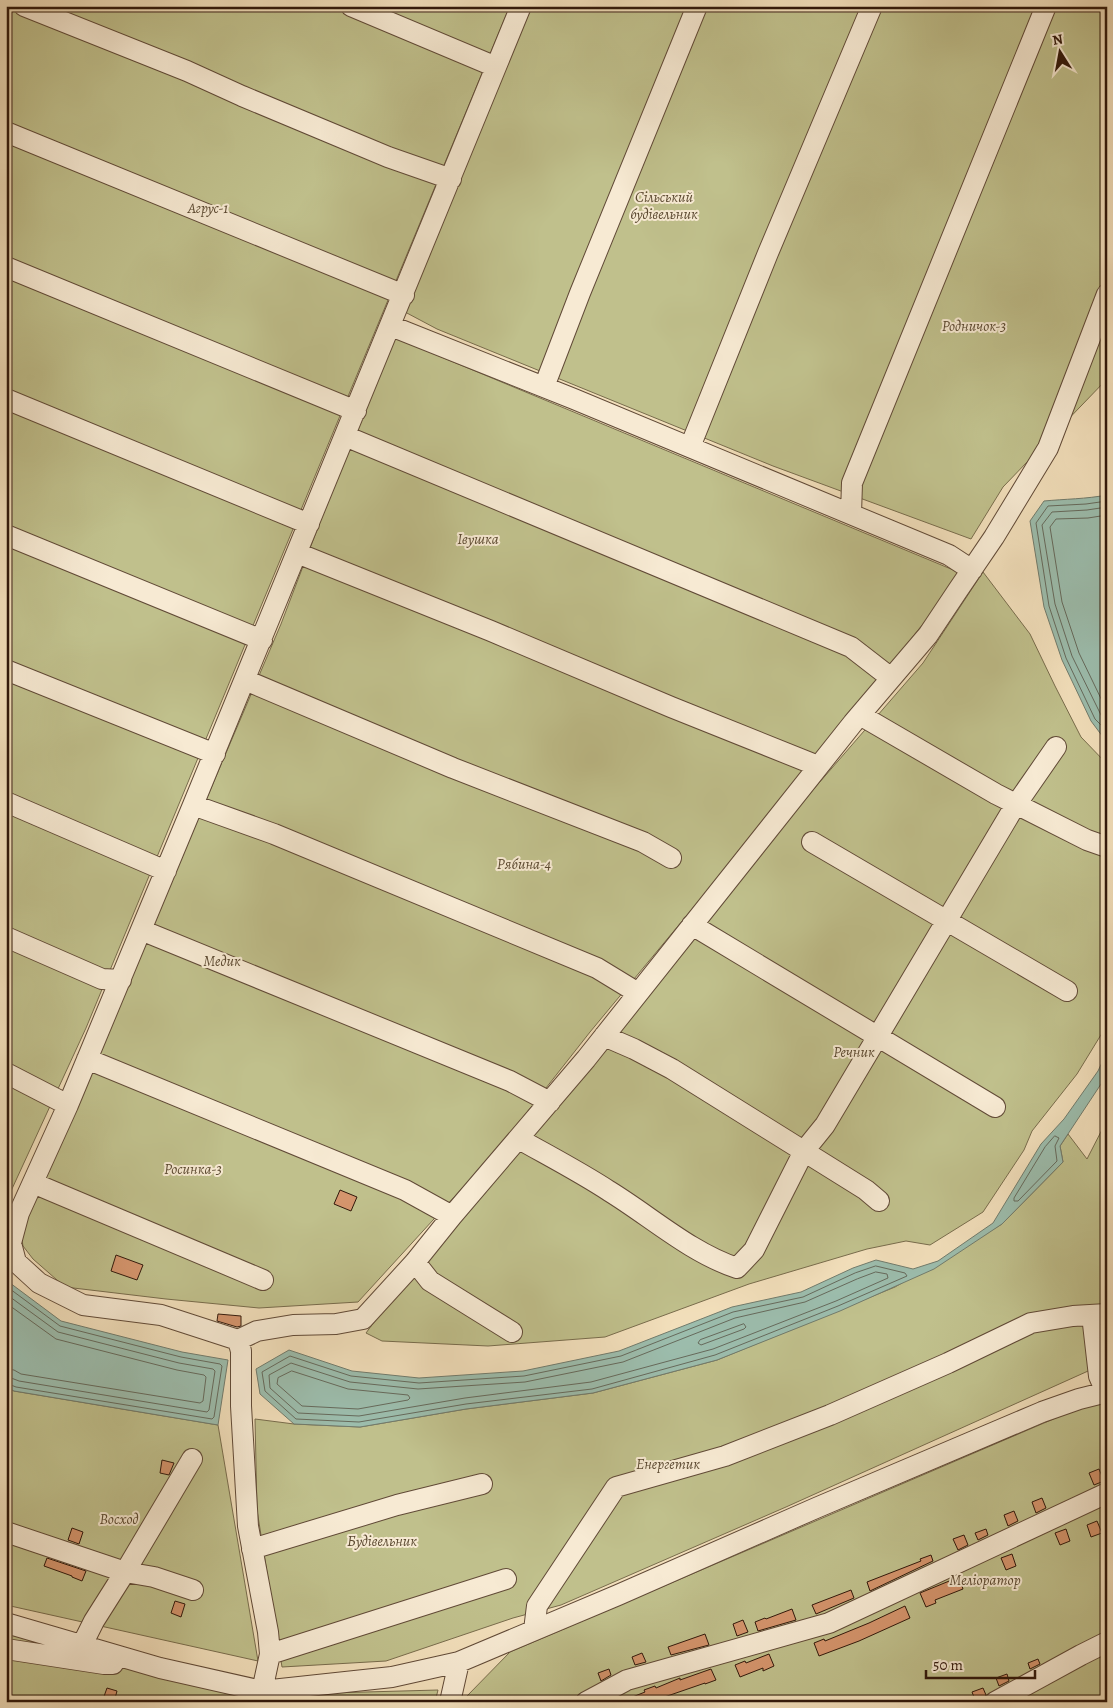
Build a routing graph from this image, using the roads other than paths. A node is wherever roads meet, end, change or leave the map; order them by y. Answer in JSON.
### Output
{"nodes":[{"id":1,"x":24,"y":6,"type":"edge"},
{"id":2,"x":352,"y":6,"type":"edge"},
{"id":3,"x":521,"y":6,"type":"edge"},
{"id":4,"x":697,"y":6,"type":"edge"},
{"id":5,"x":872,"y":6,"type":"edge"},
{"id":6,"x":1046,"y":6,"type":"edge"},
{"id":7,"x":496,"y":67,"type":"junction"},
{"id":8,"x":6,"y":132,"type":"edge"},
{"id":9,"x":451,"y":179,"type":"junction"},
{"id":10,"x":6,"y":267,"type":"edge"},
{"id":11,"x":1107,"y":294,"type":"edge"},
{"id":12,"x":404,"y":295,"type":"junction"},
{"id":13,"x":391,"y":326,"type":"junction"},
{"id":14,"x":544,"y":387,"type":"junction"},
{"id":15,"x":6,"y":399,"type":"edge"},
{"id":16,"x":356,"y":411,"type":"junction"},
{"id":17,"x":346,"y":436,"type":"junction"},
{"id":18,"x":690,"y":447,"type":"junction"},
{"id":19,"x":851,"y":514,"type":"junction"},
{"id":20,"x":309,"y":524,"type":"junction"},
{"id":21,"x":6,"y":535,"type":"edge"},
{"id":22,"x":298,"y":553,"type":"junction"},
{"id":23,"x":972,"y":570,"type":"junction"},
{"id":24,"x":262,"y":640,"type":"junction"},
{"id":25,"x":6,"y":670,"type":"edge"},
{"id":26,"x":891,"y":678,"type":"junction"},
{"id":27,"x":245,"y":680,"type":"junction"},
{"id":28,"x":860,"y":715,"type":"junction"},
{"id":29,"x":1056,"y":747,"type":"dead end"},
{"id":30,"x":215,"y":754,"type":"junction"},
{"id":31,"x":818,"y":766,"type":"junction"},
{"id":32,"x":6,"y":802,"type":"edge"},
{"id":33,"x":1017,"y":804,"type":"junction"},
{"id":34,"x":193,"y":805,"type":"junction"},
{"id":35,"x":812,"y":842,"type":"dead end"},
{"id":36,"x":1107,"y":847,"type":"edge"},
{"id":37,"x":671,"y":858,"type":"dead end"},
{"id":38,"x":166,"y":871,"type":"junction"},
{"id":39,"x":947,"y":921,"type":"junction"},
{"id":40,"x":692,"y":925,"type":"junction"},
{"id":41,"x":142,"y":930,"type":"junction"},
{"id":42,"x":6,"y":936,"type":"edge"},
{"id":43,"x":120,"y":980,"type":"junction"},
{"id":44,"x":1067,"y":991,"type":"dead end"},
{"id":45,"x":638,"y":993,"type":"junction"},
{"id":46,"x":604,"y":1036,"type":"junction"},
{"id":47,"x":878,"y":1037,"type":"junction"},
{"id":48,"x":87,"y":1060,"type":"junction"},
{"id":49,"x":6,"y":1073,"type":"edge"},
{"id":50,"x":550,"y":1102,"type":"junction"},
{"id":51,"x":68,"y":1105,"type":"junction"},
{"id":52,"x":995,"y":1107,"type":"dead end"},
{"id":53,"x":519,"y":1138,"type":"junction"},
{"id":54,"x":804,"y":1151,"type":"junction"},
{"id":55,"x":33,"y":1183,"type":"junction"},
{"id":56,"x":879,"y":1200,"type":"dead end"},
{"id":57,"x":14,"y":1203,"type":"edge"},
{"id":58,"x":452,"y":1216,"type":"junction"},
{"id":59,"x":415,"y":1262,"type":"junction"},
{"id":60,"x":263,"y":1280,"type":"dead end"},
{"id":61,"x":1099,"y":1314,"type":"edge"},
{"id":62,"x":512,"y":1332,"type":"dead end"},
{"id":63,"x":238,"y":1340,"type":"junction"},
{"id":64,"x":1106,"y":1392,"type":"edge"},
{"id":65,"x":192,"y":1459,"type":"dead end"},
{"id":66,"x":482,"y":1484,"type":"dead end"},
{"id":67,"x":1107,"y":1493,"type":"edge"},
{"id":68,"x":6,"y":1532,"type":"edge"},
{"id":69,"x":252,"y":1549,"type":"junction"},
{"id":70,"x":125,"y":1572,"type":"junction"},
{"id":71,"x":506,"y":1579,"type":"dead end"},
{"id":72,"x":193,"y":1590,"type":"dead end"},
{"id":73,"x":6,"y":1623,"type":"edge"},
{"id":74,"x":534,"y":1630,"type":"junction"},
{"id":75,"x":1107,"y":1642,"type":"edge"},
{"id":76,"x":82,"y":1645,"type":"junction"},
{"id":77,"x":6,"y":1649,"type":"edge"},
{"id":78,"x":270,"y":1654,"type":"junction"},
{"id":79,"x":460,"y":1662,"type":"junction"},
{"id":80,"x":160,"y":1668,"type":"junction"},
{"id":81,"x":262,"y":1691,"type":"junction"},
{"id":82,"x":450,"y":1702,"type":"edge"},
{"id":83,"x":586,"y":1702,"type":"edge"},
{"id":84,"x":995,"y":1702,"type":"edge"}],
"edges":[{"from":1,"to":9,"type":"street"},
{"from":2,"to":7,"type":"street"},
{"from":3,"to":7,"type":"street"},
{"from":4,"to":14,"type":"street"},
{"from":5,"to":18,"type":"street"},
{"from":6,"to":19,"type":"street"},
{"from":7,"to":9,"type":"street"},
{"from":8,"to":12,"type":"street"},
{"from":9,"to":12,"type":"street"},
{"from":10,"to":16,"type":"street"},
{"from":11,"to":23,"type":"street"},
{"from":12,"to":13,"type":"street"},
{"from":13,"to":14,"type":"street"},
{"from":13,"to":16,"type":"street"},
{"from":14,"to":18,"type":"street"},
{"from":15,"to":20,"type":"street"},
{"from":16,"to":17,"type":"street"},
{"from":17,"to":20,"type":"street"},
{"from":17,"to":26,"type":"street"},
{"from":18,"to":19,"type":"street"},
{"from":19,"to":23,"type":"street"},
{"from":20,"to":22,"type":"street"},
{"from":21,"to":24,"type":"street"},
{"from":22,"to":24,"type":"street"},
{"from":22,"to":31,"type":"street"},
{"from":23,"to":26,"type":"street"},
{"from":24,"to":27,"type":"street"},
{"from":25,"to":30,"type":"street"},
{"from":26,"to":28,"type":"street"},
{"from":27,"to":30,"type":"street"},
{"from":27,"to":37,"type":"street"},
{"from":28,"to":31,"type":"street"},
{"from":28,"to":33,"type":"street"},
{"from":29,"to":33,"type":"street"},
{"from":30,"to":34,"type":"street"},
{"from":31,"to":40,"type":"street"},
{"from":32,"to":38,"type":"street"},
{"from":33,"to":36,"type":"street"},
{"from":33,"to":39,"type":"street"},
{"from":34,"to":38,"type":"street"},
{"from":34,"to":45,"type":"street"},
{"from":35,"to":39,"type":"street"},
{"from":38,"to":41,"type":"street"},
{"from":39,"to":44,"type":"street"},
{"from":39,"to":47,"type":"street"},
{"from":40,"to":45,"type":"street"},
{"from":40,"to":47,"type":"street"},
{"from":41,"to":43,"type":"street"},
{"from":41,"to":50,"type":"street"},
{"from":42,"to":43,"type":"street"},
{"from":43,"to":48,"type":"street"},
{"from":45,"to":46,"type":"street"},
{"from":46,"to":50,"type":"street"},
{"from":46,"to":54,"type":"street"},
{"from":47,"to":52,"type":"street"},
{"from":47,"to":54,"type":"street"},
{"from":48,"to":51,"type":"street"},
{"from":48,"to":58,"type":"street"},
{"from":49,"to":51,"type":"street"},
{"from":50,"to":53,"type":"street"},
{"from":51,"to":55,"type":"street"},
{"from":53,"to":54,"type":"street"},
{"from":53,"to":58,"type":"street"},
{"from":54,"to":56,"type":"street"},
{"from":55,"to":57,"type":"street"},
{"from":55,"to":60,"type":"street"},
{"from":57,"to":63,"type":"street"},
{"from":58,"to":59,"type":"street"},
{"from":59,"to":62,"type":"street"},
{"from":59,"to":63,"type":"street"},
{"from":61,"to":64,"type":"street"},
{"from":61,"to":74,"type":"street"},
{"from":63,"to":69,"type":"street"},
{"from":64,"to":74,"type":"street"},
{"from":65,"to":70,"type":"street"},
{"from":66,"to":69,"type":"street"},
{"from":67,"to":83,"type":"street"},
{"from":68,"to":70,"type":"street"},
{"from":69,"to":78,"type":"street"},
{"from":70,"to":72,"type":"street"},
{"from":70,"to":76,"type":"street"},
{"from":71,"to":78,"type":"street"},
{"from":73,"to":76,"type":"street"},
{"from":74,"to":79,"type":"street"},
{"from":75,"to":84,"type":"street"},
{"from":76,"to":80,"type":"street"},
{"from":77,"to":80,"type":"street"},
{"from":78,"to":81,"type":"street"},
{"from":79,"to":81,"type":"street"},
{"from":79,"to":82,"type":"street"},
{"from":80,"to":81,"type":"street"}]}
